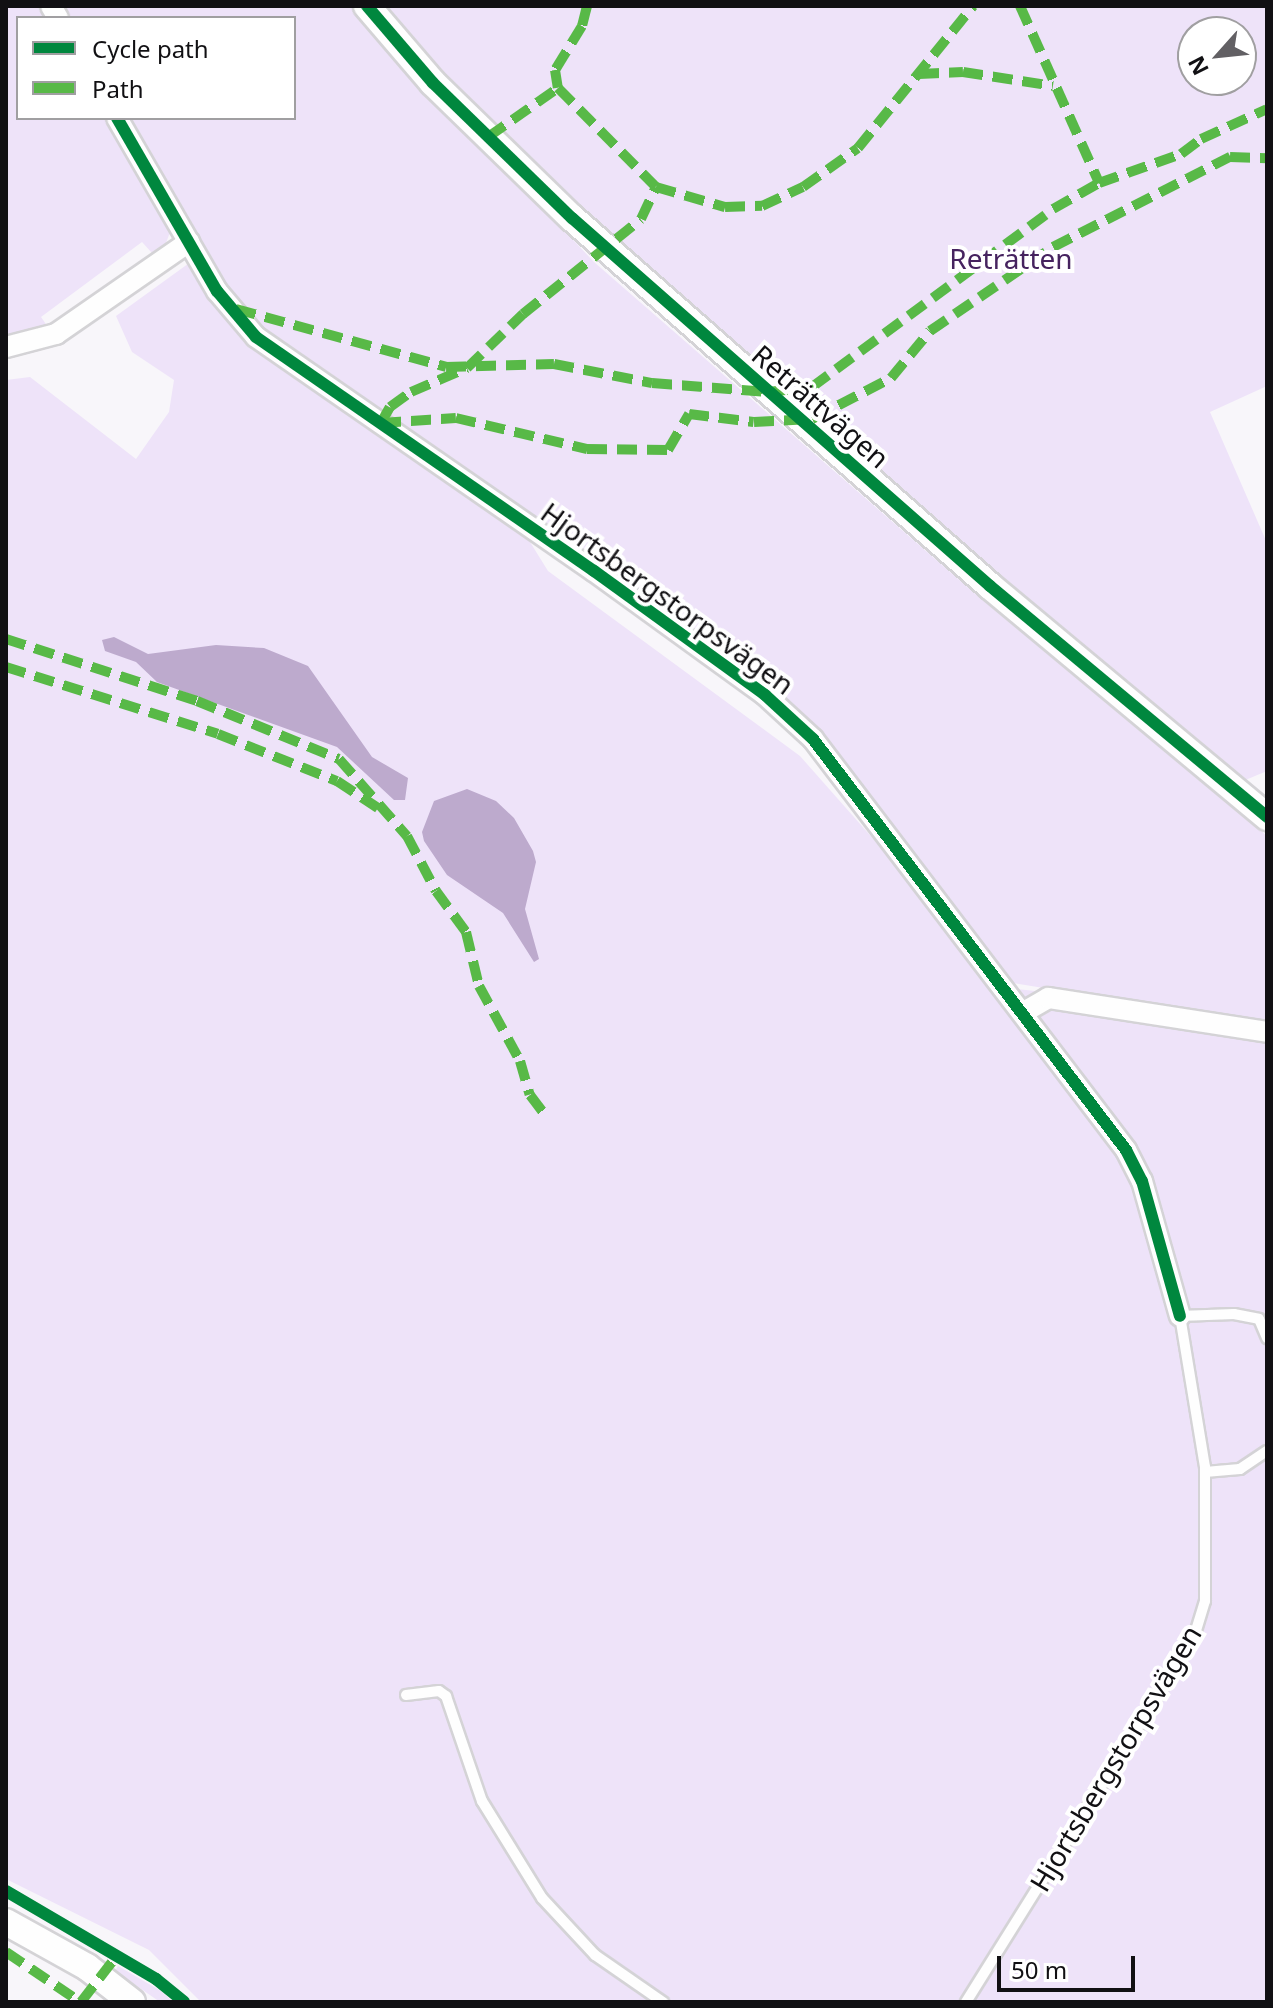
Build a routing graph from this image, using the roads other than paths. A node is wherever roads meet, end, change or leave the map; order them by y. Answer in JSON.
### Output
{"nodes":[{"id":1,"x":367,"y":6,"type":"edge"},
{"id":2,"x":118,"y":120,"type":"edge"},
{"id":3,"x":189,"y":242,"type":"junction"},
{"id":4,"x":6,"y":347,"type":"edge"},
{"id":5,"x":1267,"y":817,"type":"edge"},
{"id":6,"x":1024,"y":1012,"type":"junction"},
{"id":7,"x":1267,"y":1032,"type":"edge"},
{"id":8,"x":1180,"y":1316,"type":"junction"},
{"id":9,"x":1267,"y":1338,"type":"edge"},
{"id":10,"x":1267,"y":1451,"type":"edge"},
{"id":11,"x":1263,"y":1461,"type":"edge"},
{"id":12,"x":1205,"y":1472,"type":"junction"},
{"id":13,"x":406,"y":1695,"type":"dead end"},
{"id":14,"x":6,"y":1922,"type":"edge"},
{"id":15,"x":132,"y":2002,"type":"edge"},
{"id":16,"x":663,"y":2002,"type":"edge"},
{"id":17,"x":966,"y":2002,"type":"edge"}],
"edges":[{"from":1,"to":5,"type":"street","name":"Reträttvägen"},
{"from":2,"to":3,"type":"street","name":"Hjortsbergstorpsvägen"},
{"from":3,"to":4,"type":"street"},
{"from":3,"to":6,"type":"street","name":"Hjortsbergstorpsvägen"},
{"from":6,"to":7,"type":"street"},
{"from":6,"to":8,"type":"street","name":"Hjortsbergstorpsvägen"},
{"from":8,"to":9,"type":"lane"},
{"from":8,"to":12,"type":"lane","name":"Hjortsbergstorpsvägen"},
{"from":10,"to":11,"type":"lane"},
{"from":11,"to":12,"type":"lane"},
{"from":12,"to":17,"type":"lane","name":"Hjortsbergstorpsvägen"},
{"from":13,"to":16,"type":"lane"},
{"from":14,"to":15,"type":"street"}]}
